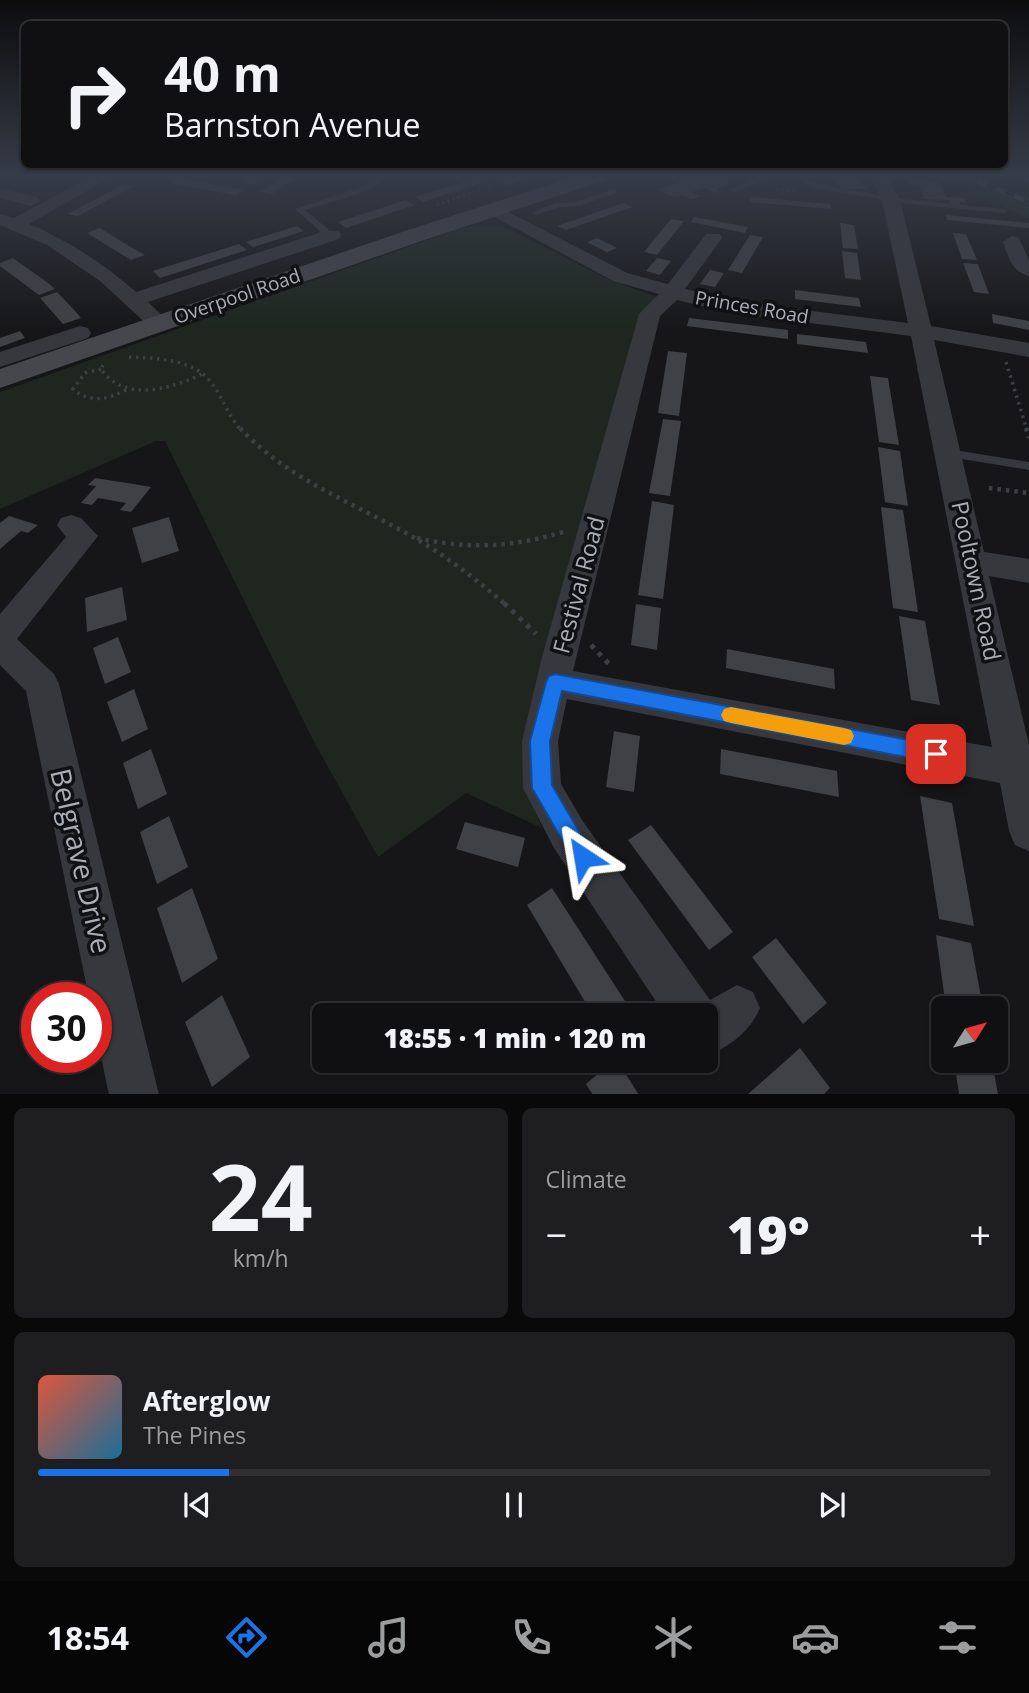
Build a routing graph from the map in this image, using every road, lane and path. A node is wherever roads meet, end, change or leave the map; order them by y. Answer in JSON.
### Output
{"nodes":[{"id":1,"x":22,"y":228,"type":"edge"},
{"id":2,"x":323,"y":228,"type":"edge"},
{"id":3,"x":438,"y":228,"type":"edge"},
{"id":4,"x":526,"y":228,"type":"edge"},
{"id":5,"x":898,"y":228,"type":"edge"},
{"id":6,"x":326,"y":237,"type":"joint"},
{"id":7,"x":713,"y":238,"type":"dead end"},
{"id":8,"x":1012,"y":242,"type":"dead end"},
{"id":9,"x":1029,"y":270,"type":"edge"},
{"id":10,"x":673,"y":292,"type":"junction"},
{"id":11,"x":132,"y":300,"type":"junction"},
{"id":12,"x":159,"y":323,"type":"junction"},
{"id":13,"x":922,"y":331,"type":"junction"},
{"id":14,"x":1000,"y":345,"type":"junction"},
{"id":15,"x":1029,"y":350,"type":"edge"},
{"id":16,"x":95,"y":352,"type":"junction"},
{"id":17,"x":0,"y":360,"type":"edge"},
{"id":18,"x":203,"y":374,"type":"junction"},
{"id":19,"x":0,"y":379,"type":"edge"},
{"id":20,"x":128,"y":389,"type":"junction"},
{"id":21,"x":1029,"y":438,"type":"edge"},
{"id":22,"x":948,"y":453,"type":"junction"},
{"id":23,"x":1029,"y":466,"type":"edge"},
{"id":24,"x":989,"y":488,"type":"dead end"},
{"id":25,"x":1029,"y":493,"type":"edge"},
{"id":26,"x":597,"y":521,"type":"junction"},
{"id":27,"x":86,"y":530,"type":"dead end"},
{"id":28,"x":413,"y":537,"type":"junction"},
{"id":29,"x":972,"y":562,"type":"junction"},
{"id":30,"x":1029,"y":571,"type":"edge"},
{"id":31,"x":569,"y":621,"type":"junction"},
{"id":32,"x":0,"y":637,"type":"edge"},
{"id":33,"x":0,"y":644,"type":"edge"},
{"id":34,"x":557,"y":669,"type":"junction"},
{"id":35,"x":639,"y":698,"type":"junction"},
{"id":36,"x":1017,"y":769,"type":"junction"},
{"id":37,"x":1029,"y":831,"type":"edge"},
{"id":38,"x":693,"y":1003,"type":"edge"},
{"id":39,"x":134,"y":1094,"type":"edge"}],
"edges":[{"from":1,"to":11,"type":"street"},
{"from":2,"to":6,"type":"lane"},
{"from":3,"to":12,"type":"main road","name":"Overpool Road"},
{"from":4,"to":10,"type":"street","name":"Princes Road"},
{"from":5,"to":13,"type":"street","name":"Pooltown Road"},
{"from":6,"to":11,"type":"street","name":"Overpool Road"},
{"from":7,"to":10,"type":"street","name":"Festival Road"},
{"from":8,"to":9,"type":"street"},
{"from":10,"to":13,"type":"street","name":"Princes Road"},
{"from":10,"to":26,"type":"street","name":"Festival Road"},
{"from":11,"to":12,"type":"street"},
{"from":12,"to":16,"type":"main road","name":"Overpool Road"},
{"from":13,"to":14,"type":"street","name":"Princes Road"},
{"from":13,"to":22,"type":"street","name":"Pooltown Road"},
{"from":14,"to":15,"type":"street","name":"Princes Road"},
{"from":14,"to":21,"type":"path"},
{"from":16,"to":17,"type":"street","name":"Overpool Road"},
{"from":16,"to":18,"type":"path"},
{"from":16,"to":19,"type":"main road","name":"Overpool Road"},
{"from":16,"to":20,"type":"path"},
{"from":16,"to":20,"type":"path"},
{"from":18,"to":20,"type":"path"},
{"from":18,"to":28,"type":"path"},
{"from":22,"to":23,"type":"lane"},
{"from":22,"to":29,"type":"street","name":"Pooltown Road"},
{"from":24,"to":25,"type":"path"},
{"from":26,"to":28,"type":"path"},
{"from":26,"to":31,"type":"street","name":"Festival Road"},
{"from":27,"to":32,"type":"street"},
{"from":28,"to":34,"type":"path"},
{"from":29,"to":30,"type":"street"},
{"from":29,"to":36,"type":"street","name":"Pooltown Road"},
{"from":31,"to":34,"type":"street","name":"Festival Road"},
{"from":31,"to":35,"type":"path"},
{"from":33,"to":39,"type":"street","name":"Belgrave Drive"},
{"from":34,"to":35,"type":"street"},
{"from":34,"to":38,"type":"street","name":"Festival Road"},
{"from":35,"to":36,"type":"street"},
{"from":36,"to":37,"type":"street","name":"Pooltown Road"}]}
